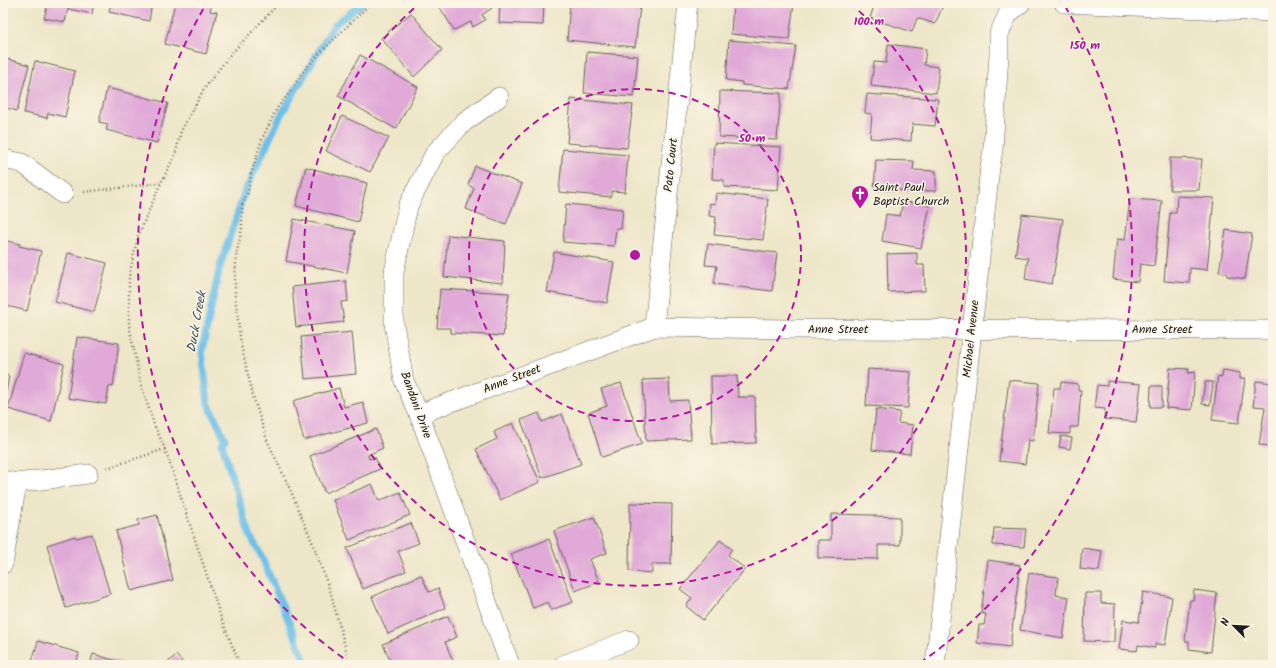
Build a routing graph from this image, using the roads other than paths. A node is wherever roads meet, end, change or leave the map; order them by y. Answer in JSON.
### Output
{"nodes":[{"id":1,"x":688,"y":3,"type":"edge"},
{"id":2,"x":1064,"y":3,"type":"edge"},
{"id":3,"x":1015,"y":8,"type":"edge"},
{"id":4,"x":1273,"y":12,"type":"edge"},
{"id":5,"x":499,"y":97,"type":"dead end"},
{"id":6,"x":3,"y":159,"type":"edge"},
{"id":7,"x":63,"y":194,"type":"road end"},
{"id":8,"x":654,"y":327,"type":"junction"},
{"id":9,"x":972,"y":329,"type":"junction"},
{"id":10,"x":1273,"y":330,"type":"edge"},
{"id":11,"x":419,"y":414,"type":"junction"},
{"id":12,"x":88,"y":474,"type":"road end"},
{"id":13,"x":10,"y":482,"type":"edge"},
{"id":14,"x":3,"y":564,"type":"edge"},
{"id":15,"x":629,"y":640,"type":"dead end"},
{"id":16,"x":510,"y":665,"type":"edge"},
{"id":17,"x":563,"y":665,"type":"edge"},
{"id":18,"x":935,"y":665,"type":"edge"}],
"edges":[{"from":1,"to":8,"type":"street","name":"Pato Court"},
{"from":2,"to":4,"type":"street"},
{"from":3,"to":9,"type":"street","name":"Michael Avenue"},
{"from":5,"to":11,"type":"street","name":"Bandoni Drive"},
{"from":6,"to":7,"type":"street"},
{"from":8,"to":9,"type":"street","name":"Anne Street"},
{"from":8,"to":11,"type":"street","name":"Anne Street"},
{"from":9,"to":10,"type":"street","name":"Anne Street"},
{"from":9,"to":18,"type":"street","name":"Michael Avenue"},
{"from":11,"to":16,"type":"street","name":"Bandoni Drive"},
{"from":12,"to":13,"type":"street"},
{"from":13,"to":14,"type":"street"},
{"from":15,"to":17,"type":"street"}]}
